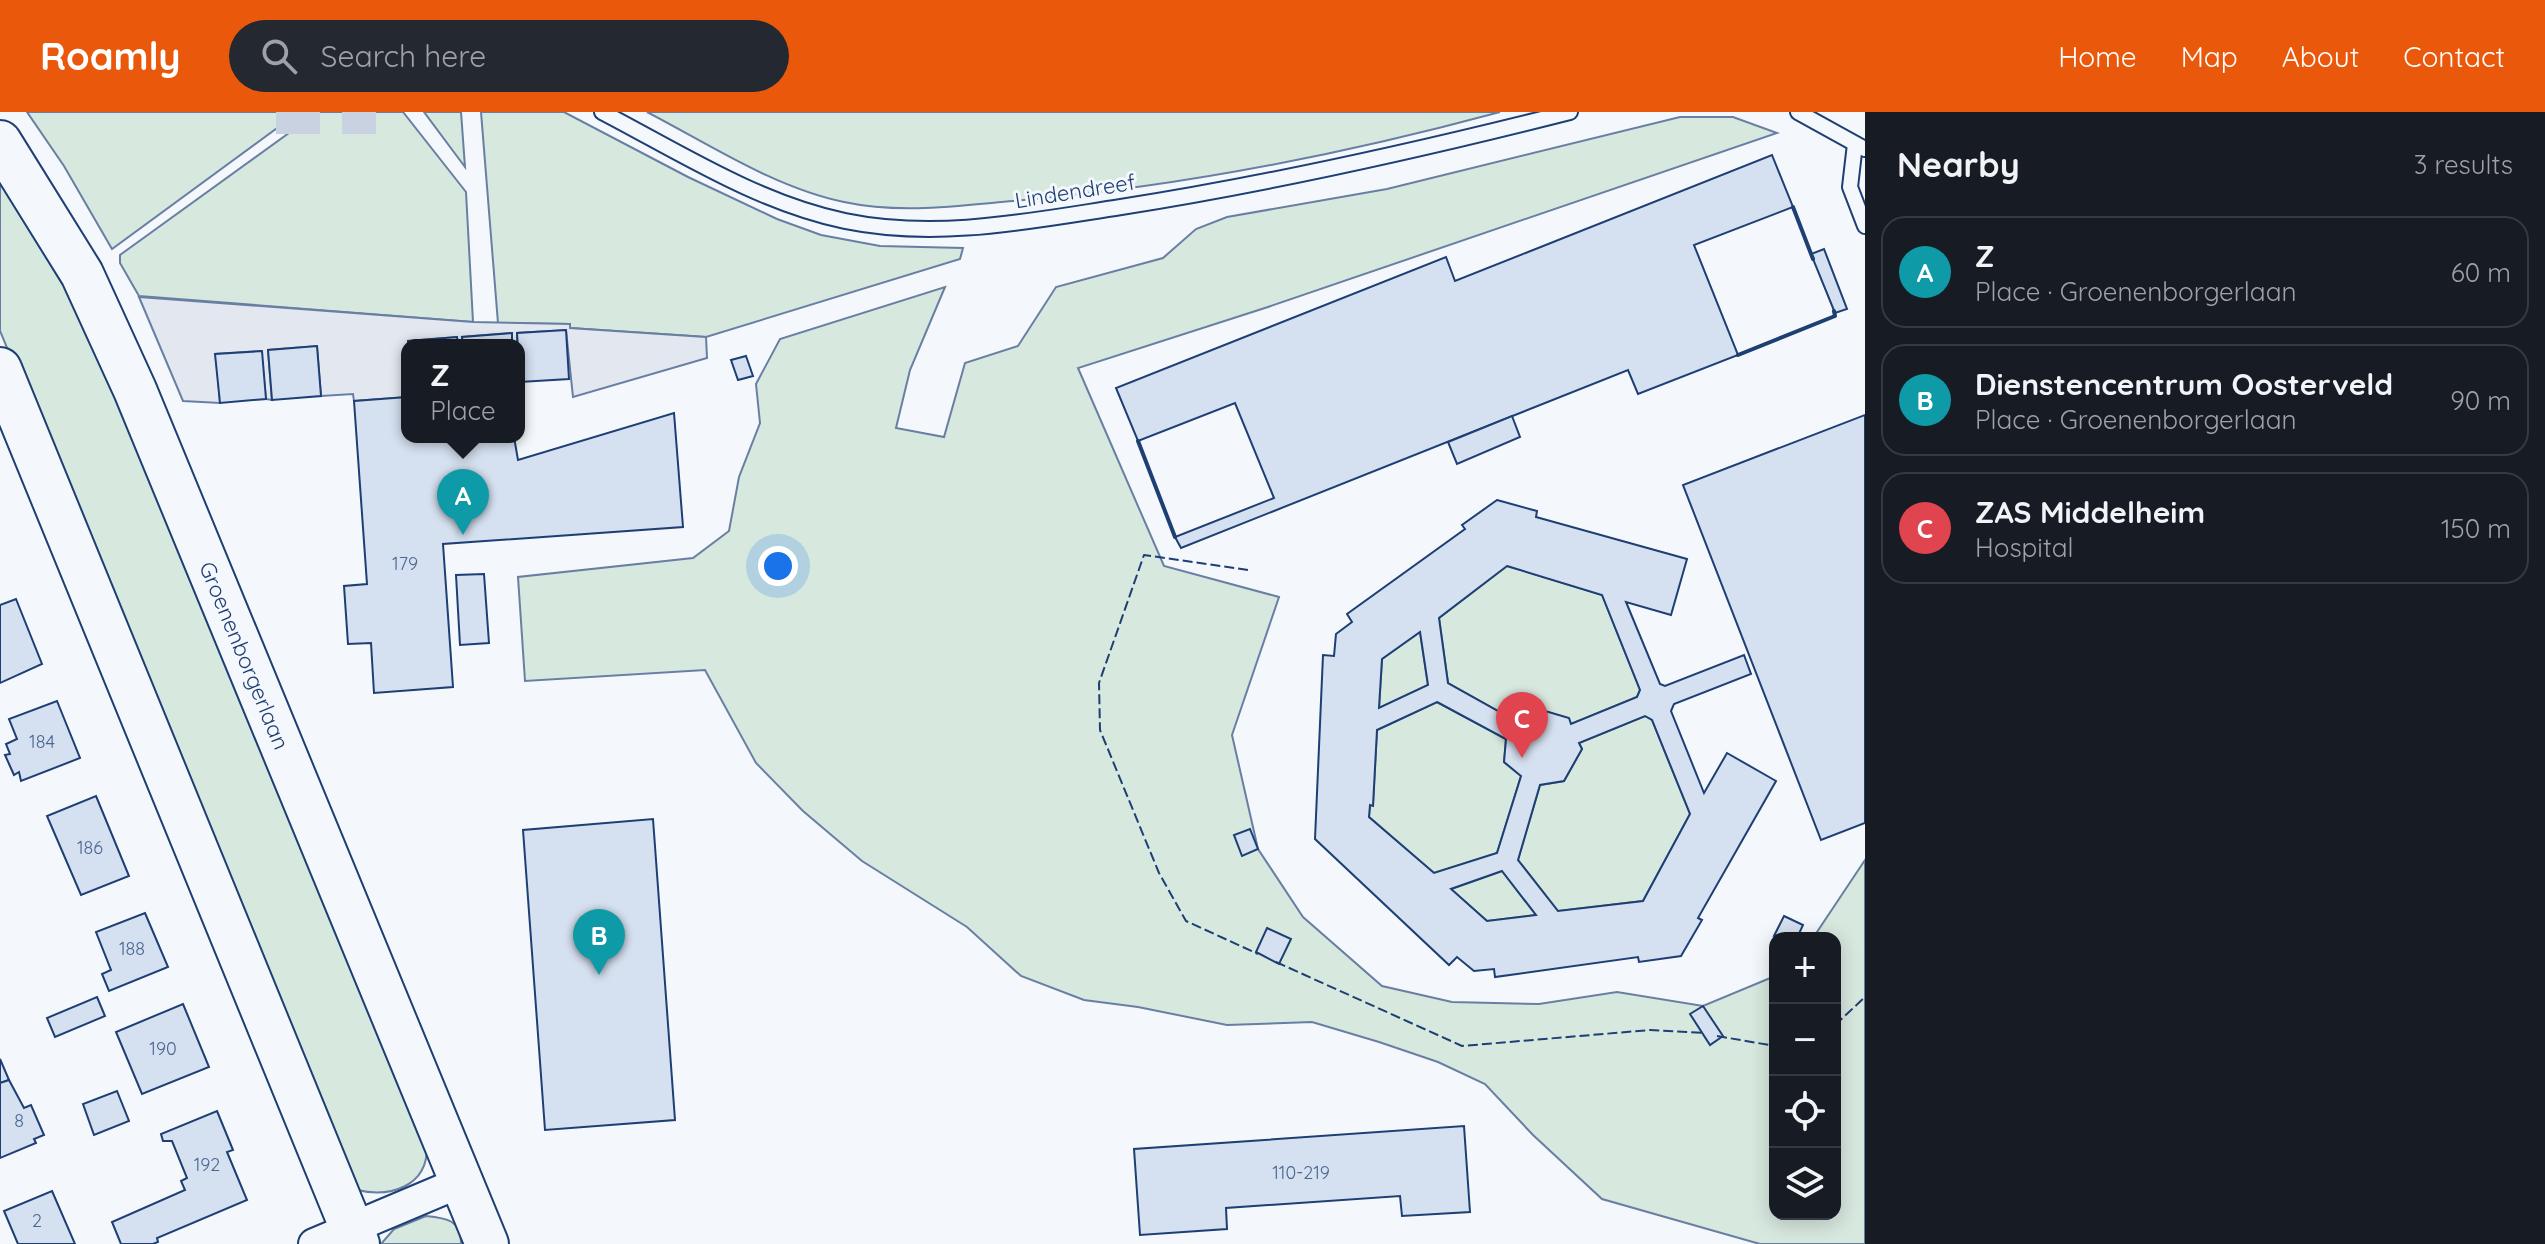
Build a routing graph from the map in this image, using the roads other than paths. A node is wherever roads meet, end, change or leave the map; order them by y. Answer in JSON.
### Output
{"nodes":[{"id":1,"x":602,"y":112,"type":"edge"},
{"id":2,"x":1570,"y":112,"type":"edge"},
{"id":3,"x":1798,"y":112,"type":"edge"},
{"id":4,"x":0,"y":142,"type":"edge"},
{"id":5,"x":1860,"y":146,"type":"edge"},
{"id":6,"x":1865,"y":226,"type":"edge"},
{"id":7,"x":0,"y":369,"type":"edge"},
{"id":8,"x":461,"y":1182,"type":"junction"},
{"id":9,"x":341,"y":1239,"type":"edge"},
{"id":10,"x":487,"y":1244,"type":"edge"}],
"edges":[{"from":1,"to":2,"type":"lane","name":"Lindendreef"},
{"from":3,"to":5,"type":"lane"},
{"from":4,"to":8,"type":"street","name":"Groenenborgerlaan"},
{"from":5,"to":6,"type":"lane"},
{"from":7,"to":9,"type":"street"},
{"from":8,"to":9,"type":"street"},
{"from":8,"to":10,"type":"street","name":"Groenenborgerlaan"}]}
